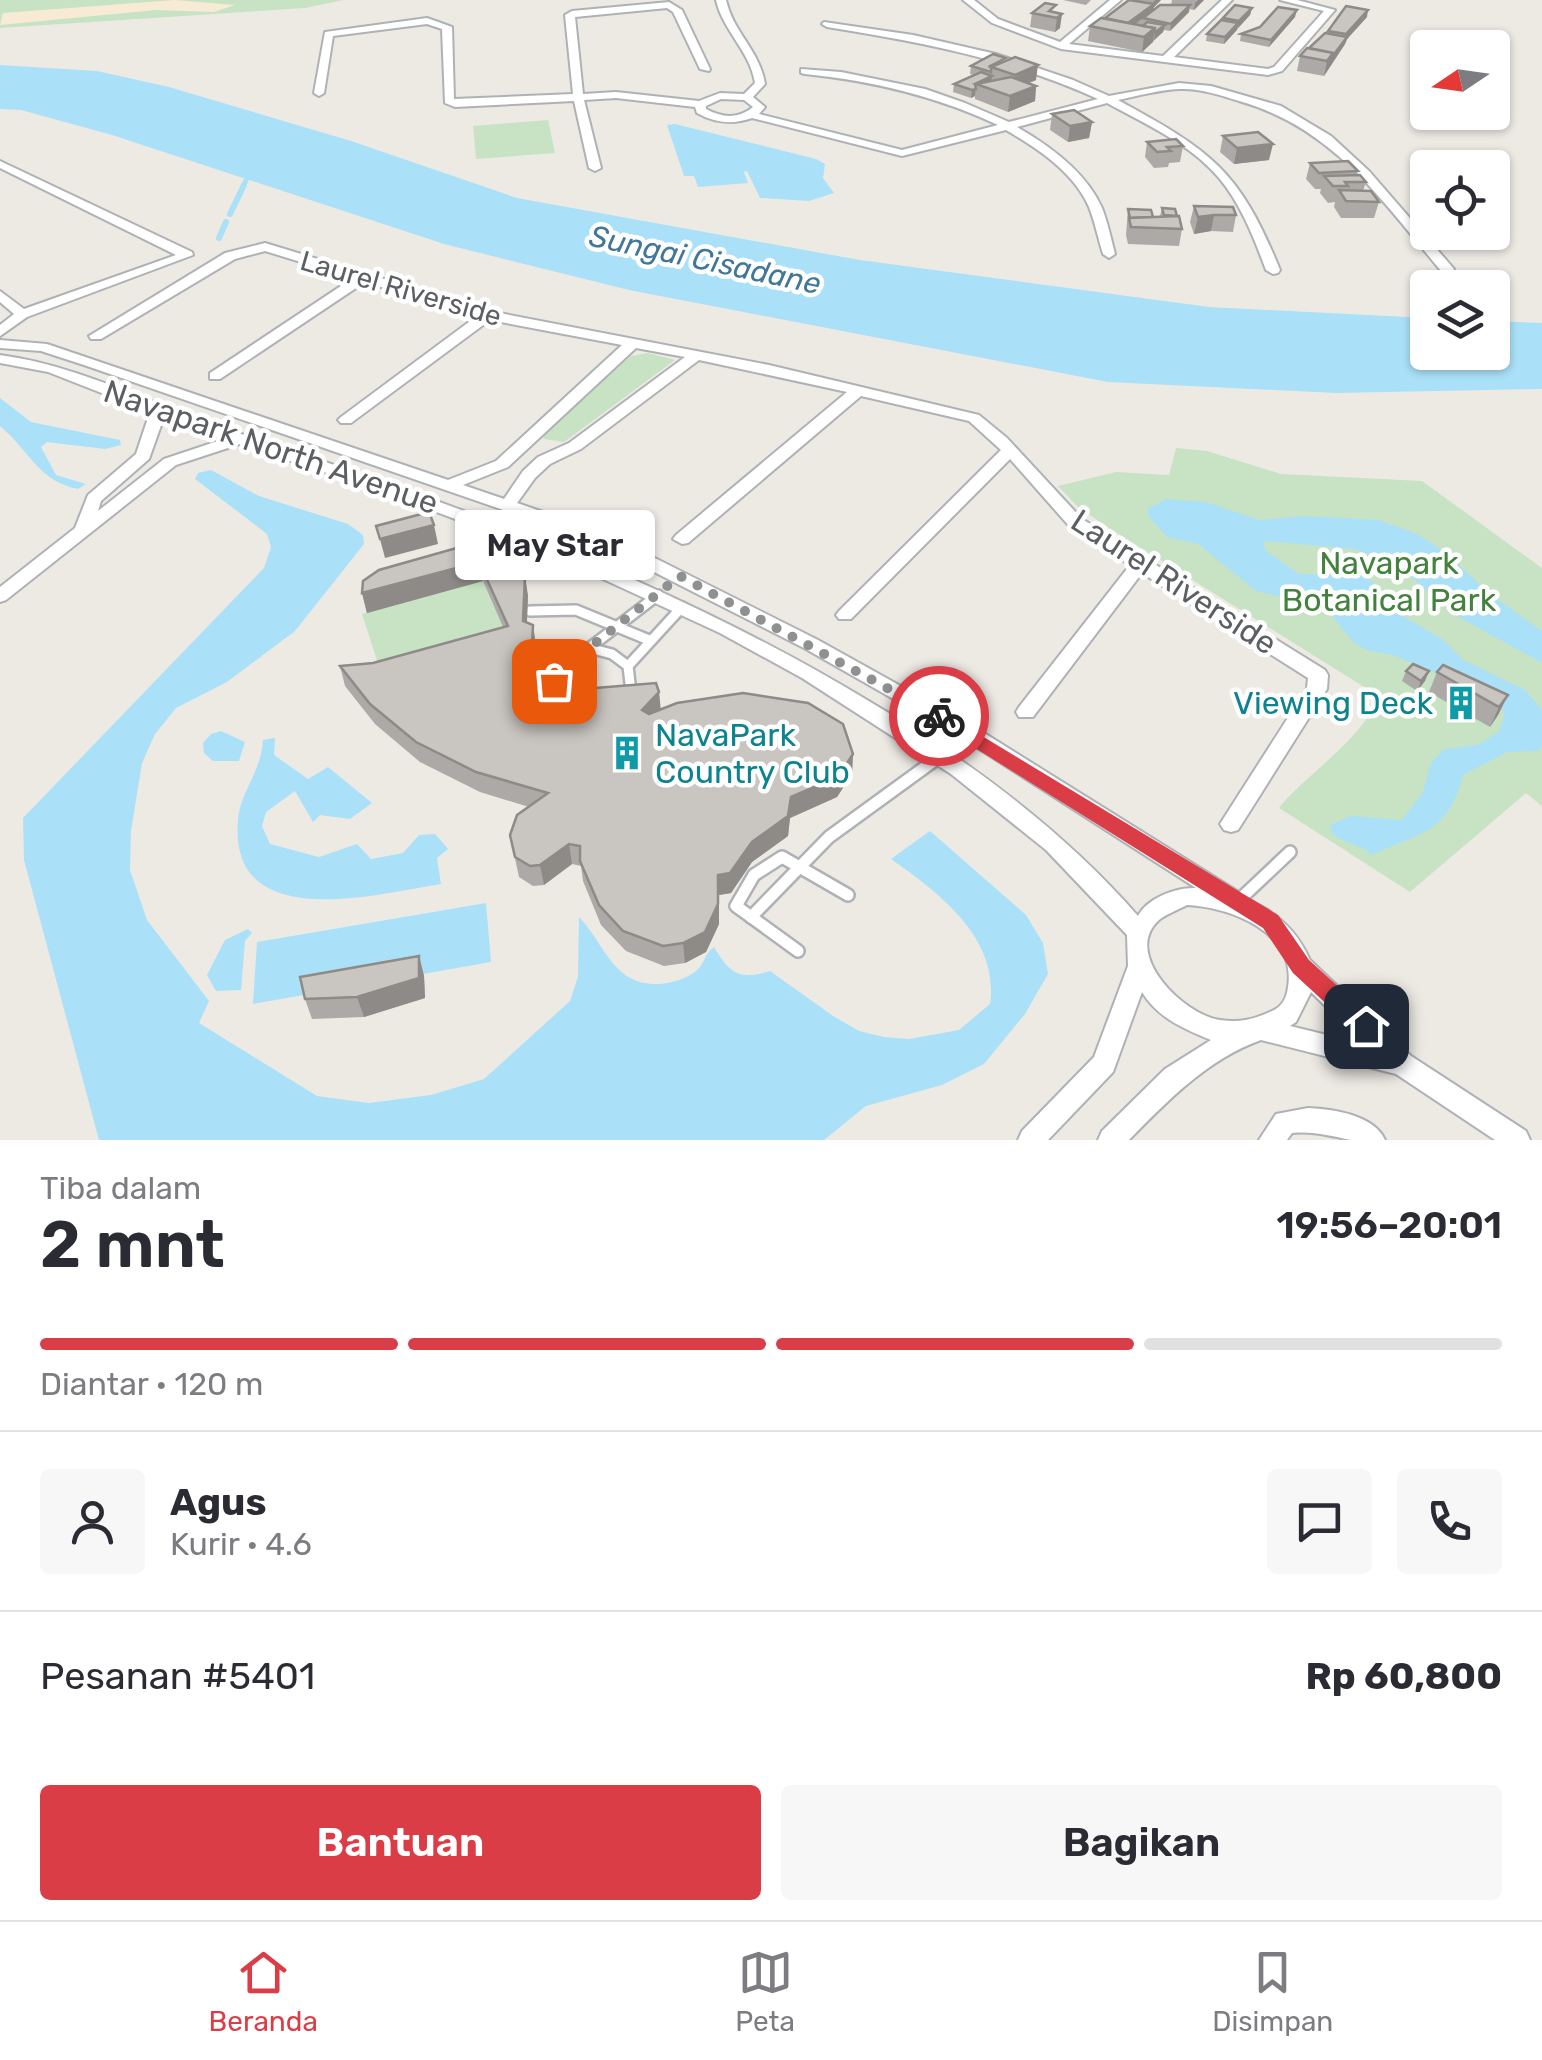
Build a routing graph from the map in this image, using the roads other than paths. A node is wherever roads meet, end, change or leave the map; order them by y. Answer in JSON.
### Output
{"nodes":[{"id":1,"x":721,"y":0,"type":"edge"},
{"id":2,"x":968,"y":0,"type":"edge"},
{"id":3,"x":994,"y":0,"type":"edge"},
{"id":4,"x":1116,"y":0,"type":"edge"},
{"id":5,"x":1227,"y":0,"type":"edge"},
{"id":6,"x":1338,"y":0,"type":"edge"},
{"id":7,"x":1290,"y":1,"type":"edge"},
{"id":8,"x":982,"y":8,"type":"junction"},
{"id":9,"x":1330,"y":10,"type":"junction"},
{"id":10,"x":827,"y":24,"type":"dead end"},
{"id":11,"x":1061,"y":46,"type":"junction"},
{"id":12,"x":1166,"y":59,"type":"junction"},
{"id":13,"x":705,"y":70,"type":"dead end"},
{"id":14,"x":806,"y":71,"type":"dead end"},
{"id":15,"x":319,"y":92,"type":"dead end"},
{"id":16,"x":578,"y":96,"type":"junction"},
{"id":17,"x":747,"y":97,"type":"junction"},
{"id":18,"x":1110,"y":99,"type":"junction"},
{"id":19,"x":700,"y":104,"type":"junction"},
{"id":20,"x":752,"y":115,"type":"junction"},
{"id":21,"x":1004,"y":126,"type":"junction"},
{"id":22,"x":0,"y":164,"type":"edge"},
{"id":23,"x":595,"y":168,"type":"dead end"},
{"id":24,"x":1109,"y":254,"type":"dead end"},
{"id":25,"x":1446,"y":269,"type":"dead end"},
{"id":26,"x":1273,"y":270,"type":"dead end"},
{"id":27,"x":361,"y":279,"type":"junction"},
{"id":28,"x":0,"y":295,"type":"edge"},
{"id":29,"x":22,"y":314,"type":"junction"},
{"id":30,"x":487,"y":315,"type":"junction"},
{"id":31,"x":0,"y":332,"type":"edge"},
{"id":32,"x":96,"y":336,"type":"dead end"},
{"id":33,"x":0,"y":344,"type":"edge"},
{"id":34,"x":632,"y":344,"type":"junction"},
{"id":35,"x":697,"y":356,"type":"junction"},
{"id":36,"x":0,"y":360,"type":"edge"},
{"id":37,"x":215,"y":376,"type":"dead end"},
{"id":38,"x":859,"y":390,"type":"junction"},
{"id":39,"x":158,"y":412,"type":"junction"},
{"id":40,"x":346,"y":420,"type":"dead end"},
{"id":41,"x":239,"y":439,"type":"junction"},
{"id":42,"x":522,"y":443,"type":"junction"},
{"id":43,"x":553,"y":452,"type":"junction"},
{"id":44,"x":1008,"y":452,"type":"junction"},
{"id":45,"x":143,"y":456,"type":"junction"},
{"id":46,"x":170,"y":462,"type":"junction"},
{"id":47,"x":451,"y":484,"type":"junction"},
{"id":48,"x":509,"y":504,"type":"junction"},
{"id":49,"x":81,"y":532,"type":"junction"},
{"id":50,"x":682,"y":538,"type":"dead end"},
{"id":51,"x":1139,"y":566,"type":"junction"},
{"id":52,"x":680,"y":576,"type":"junction"},
{"id":53,"x":660,"y":593,"type":"junction"},
{"id":54,"x":0,"y":596,"type":"edge"},
{"id":55,"x":684,"y":605,"type":"junction"},
{"id":56,"x":530,"y":611,"type":"dead end"},
{"id":57,"x":845,"y":616,"type":"dead end"},
{"id":58,"x":618,"y":626,"type":"junction"},
{"id":59,"x":649,"y":640,"type":"junction"},
{"id":60,"x":589,"y":648,"type":"junction"},
{"id":61,"x":628,"y":666,"type":"junction"},
{"id":62,"x":1026,"y":712,"type":"dead end"},
{"id":63,"x":941,"y":755,"type":"junction"},
{"id":64,"x":1231,"y":824,"type":"dead end"},
{"id":65,"x":1290,"y":852,"type":"dead end"},
{"id":66,"x":802,"y":867,"type":"junction"},
{"id":67,"x":848,"y":896,"type":"dead end"},
{"id":68,"x":1237,"y":902,"type":"junction"},
{"id":69,"x":751,"y":917,"type":"junction"},
{"id":70,"x":1138,"y":932,"type":"junction"},
{"id":71,"x":798,"y":950,"type":"dead end"},
{"id":72,"x":1300,"y":966,"type":"junction"},
{"id":73,"x":1139,"y":968,"type":"junction"},
{"id":74,"x":1252,"y":1032,"type":"junction"},
{"id":75,"x":1402,"y":1064,"type":"junction"},
{"id":76,"x":1365,"y":1135,"type":"edge"},
{"id":77,"x":1032,"y":1140,"type":"edge"},
{"id":78,"x":1111,"y":1140,"type":"edge"},
{"id":79,"x":1272,"y":1140,"type":"edge"},
{"id":80,"x":1517,"y":1140,"type":"edge"}],
"edges":[{"from":1,"to":17,"type":"street"},
{"from":2,"to":8,"type":"street"},
{"from":3,"to":8,"type":"street"},
{"from":4,"to":11,"type":"street"},
{"from":5,"to":12,"type":"street"},
{"from":6,"to":9,"type":"street"},
{"from":7,"to":9,"type":"street"},
{"from":8,"to":11,"type":"street"},
{"from":9,"to":12,"type":"street"},
{"from":10,"to":18,"type":"street"},
{"from":11,"to":12,"type":"street"},
{"from":13,"to":16,"type":"street"},
{"from":14,"to":21,"type":"street"},
{"from":15,"to":16,"type":"street"},
{"from":16,"to":19,"type":"street"},
{"from":16,"to":23,"type":"street"},
{"from":17,"to":19,"type":"street"},
{"from":17,"to":20,"type":"street"},
{"from":18,"to":21,"type":"street"},
{"from":18,"to":25,"type":"street"},
{"from":18,"to":26,"type":"street"},
{"from":19,"to":20,"type":"street"},
{"from":20,"to":21,"type":"street"},
{"from":21,"to":24,"type":"street"},
{"from":22,"to":29,"type":"street"},
{"from":27,"to":30,"type":"street","name":"Laurel Riverside"},
{"from":27,"to":32,"type":"street","name":"Laurel Riverside"},
{"from":27,"to":37,"type":"street"},
{"from":28,"to":29,"type":"street"},
{"from":29,"to":31,"type":"street"},
{"from":30,"to":34,"type":"street","name":"Laurel Riverside"},
{"from":30,"to":40,"type":"street"},
{"from":33,"to":47,"type":"street"},
{"from":34,"to":35,"type":"street","name":"Laurel Riverside"},
{"from":34,"to":42,"type":"street"},
{"from":35,"to":38,"type":"street","name":"Laurel Riverside"},
{"from":35,"to":43,"type":"street"},
{"from":36,"to":39,"type":"street","name":"Navapark North Avenue"},
{"from":38,"to":44,"type":"street","name":"Laurel Riverside"},
{"from":38,"to":50,"type":"street"},
{"from":39,"to":41,"type":"street","name":"Navapark North Avenue"},
{"from":39,"to":45,"type":"street"},
{"from":41,"to":46,"type":"street"},
{"from":41,"to":53,"type":"street","name":"Navapark North Avenue"},
{"from":42,"to":43,"type":"street"},
{"from":42,"to":47,"type":"street"},
{"from":43,"to":48,"type":"street"},
{"from":44,"to":51,"type":"street","name":"Laurel Riverside"},
{"from":44,"to":57,"type":"street"},
{"from":45,"to":46,"type":"street"},
{"from":45,"to":49,"type":"street"},
{"from":46,"to":49,"type":"street"},
{"from":47,"to":48,"type":"street"},
{"from":48,"to":52,"type":"street"},
{"from":49,"to":54,"type":"street"},
{"from":51,"to":62,"type":"street"},
{"from":51,"to":64,"type":"street","name":"Laurel Riverside"},
{"from":52,"to":53,"type":"street"},
{"from":52,"to":68,"type":"street"},
{"from":53,"to":55,"type":"street","name":"Navapark North Avenue"},
{"from":53,"to":58,"type":"lane"},
{"from":55,"to":59,"type":"lane"},
{"from":55,"to":63,"type":"street","name":"Navapark North Avenue"},
{"from":56,"to":58,"type":"lane"},
{"from":58,"to":59,"type":"lane"},
{"from":58,"to":60,"type":"lane"},
{"from":59,"to":61,"type":"lane"},
{"from":60,"to":61,"type":"lane"},
{"from":60,"to":61,"type":"lane"},
{"from":63,"to":66,"type":"lane"},
{"from":63,"to":70,"type":"street","name":"Navapark North Avenue"},
{"from":65,"to":68,"type":"lane"},
{"from":66,"to":67,"type":"lane"},
{"from":66,"to":69,"type":"lane"},
{"from":66,"to":69,"type":"lane"},
{"from":68,"to":70,"type":"street"},
{"from":68,"to":72,"type":"street"},
{"from":69,"to":71,"type":"lane"},
{"from":70,"to":73,"type":"street"},
{"from":72,"to":74,"type":"street"},
{"from":72,"to":75,"type":"street"},
{"from":73,"to":74,"type":"street"},
{"from":73,"to":77,"type":"street"},
{"from":74,"to":75,"type":"street"},
{"from":74,"to":78,"type":"street"},
{"from":75,"to":80,"type":"street"},
{"from":76,"to":79,"type":"street"}]}
